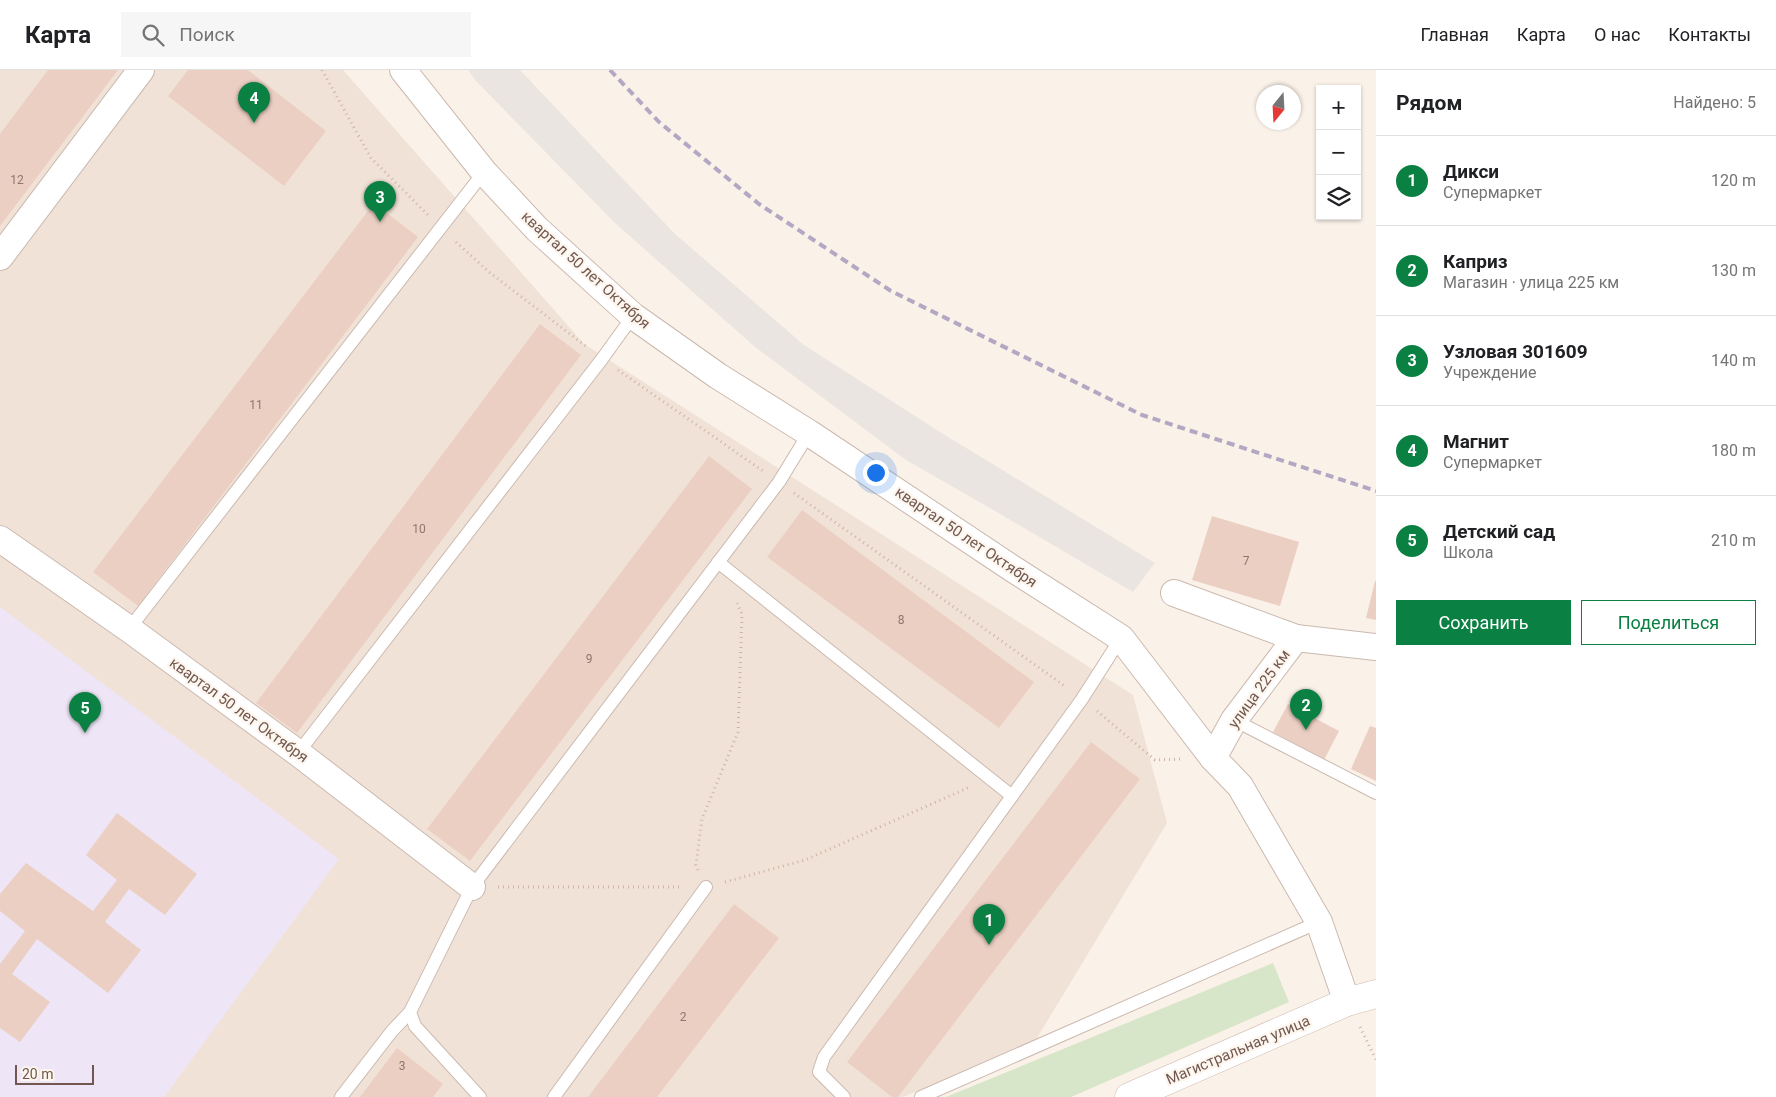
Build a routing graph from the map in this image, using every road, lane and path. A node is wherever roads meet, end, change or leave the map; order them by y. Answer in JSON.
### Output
{"nodes":[{"id":1,"x":141,"y":70,"type":"edge"},
{"id":2,"x":322,"y":70,"type":"edge"},
{"id":3,"x":403,"y":70,"type":"edge"},
{"id":4,"x":484,"y":172,"type":"junction"},
{"id":5,"x":440,"y":228,"type":"junction"},
{"id":6,"x":0,"y":257,"type":"edge"},
{"id":7,"x":633,"y":316,"type":"junction"},
{"id":8,"x":602,"y":359,"type":"junction"},
{"id":9,"x":809,"y":433,"type":"junction"},
{"id":10,"x":779,"y":482,"type":"junction"},
{"id":11,"x":0,"y":539,"type":"edge"},
{"id":12,"x":718,"y":562,"type":"junction"},
{"id":13,"x":1174,"y":593,"type":"dead end"},
{"id":14,"x":129,"y":629,"type":"junction"},
{"id":15,"x":1122,"y":638,"type":"junction"},
{"id":16,"x":1296,"y":638,"type":"junction"},
{"id":17,"x":1376,"y":648,"type":"edge"},
{"id":18,"x":1082,"y":699,"type":"junction"},
{"id":19,"x":1234,"y":720,"type":"junction"},
{"id":20,"x":298,"y":753,"type":"junction"},
{"id":21,"x":1213,"y":758,"type":"junction"},
{"id":22,"x":990,"y":778,"type":"junction"},
{"id":23,"x":1376,"y":793,"type":"edge"},
{"id":24,"x":1012,"y":796,"type":"junction"},
{"id":25,"x":472,"y":887,"type":"junction"},
{"id":26,"x":706,"y":887,"type":"junction"},
{"id":27,"x":1319,"y":922,"type":"junction"},
{"id":28,"x":1376,"y":994,"type":"edge"},
{"id":29,"x":1348,"y":1002,"type":"junction"},
{"id":30,"x":410,"y":1012,"type":"junction"},
{"id":31,"x":1376,"y":1060,"type":"edge"},
{"id":32,"x":341,"y":1097,"type":"edge"},
{"id":33,"x":480,"y":1097,"type":"edge"},
{"id":34,"x":554,"y":1097,"type":"edge"},
{"id":35,"x":844,"y":1097,"type":"edge"},
{"id":36,"x":921,"y":1097,"type":"edge"},
{"id":37,"x":1128,"y":1097,"type":"edge"}],
"edges":[{"from":1,"to":6,"type":"street"},
{"from":2,"to":5,"type":"path"},
{"from":3,"to":4,"type":"street","name":"квартал 50 лет Октября"},
{"from":4,"to":5,"type":"lane"},
{"from":4,"to":7,"type":"street","name":"квартал 50 лет Октября"},
{"from":5,"to":8,"type":"path"},
{"from":5,"to":14,"type":"lane"},
{"from":7,"to":8,"type":"lane"},
{"from":7,"to":9,"type":"street","name":"квартал 50 лет Октября"},
{"from":8,"to":10,"type":"path"},
{"from":8,"to":20,"type":"lane"},
{"from":9,"to":10,"type":"lane"},
{"from":9,"to":15,"type":"street","name":"квартал 50 лет Октября"},
{"from":10,"to":12,"type":"lane"},
{"from":10,"to":18,"type":"path"},
{"from":11,"to":14,"type":"street","name":"квартал 50 лет Октября"},
{"from":12,"to":22,"type":"lane"},
{"from":12,"to":25,"type":"lane"},
{"from":12,"to":26,"type":"path"},
{"from":13,"to":16,"type":"street"},
{"from":14,"to":20,"type":"street","name":"квартал 50 лет Октября"},
{"from":15,"to":18,"type":"lane"},
{"from":15,"to":21,"type":"street","name":"квартал 50 лет Октября"},
{"from":16,"to":17,"type":"street","name":"улица 225 км"},
{"from":16,"to":19,"type":"street","name":"улица 225 км"},
{"from":18,"to":21,"type":"path"},
{"from":18,"to":24,"type":"lane"},
{"from":19,"to":21,"type":"street","name":"улица 225 км"},
{"from":19,"to":23,"type":"lane"},
{"from":20,"to":25,"type":"street","name":"квартал 50 лет Октября"},
{"from":21,"to":27,"type":"street","name":"квартал 50 лет Октября"},
{"from":22,"to":24,"type":"lane"},
{"from":22,"to":26,"type":"path"},
{"from":24,"to":35,"type":"lane"},
{"from":25,"to":26,"type":"path"},
{"from":25,"to":30,"type":"lane"},
{"from":26,"to":34,"type":"lane"},
{"from":27,"to":29,"type":"street","name":"квартал 50 лет Октября"},
{"from":27,"to":36,"type":"lane"},
{"from":28,"to":29,"type":"main road","name":"Магистральная улица"},
{"from":29,"to":31,"type":"path"},
{"from":29,"to":37,"type":"main road","name":"Магистральная улица"},
{"from":30,"to":32,"type":"lane"},
{"from":30,"to":33,"type":"lane"}]}
